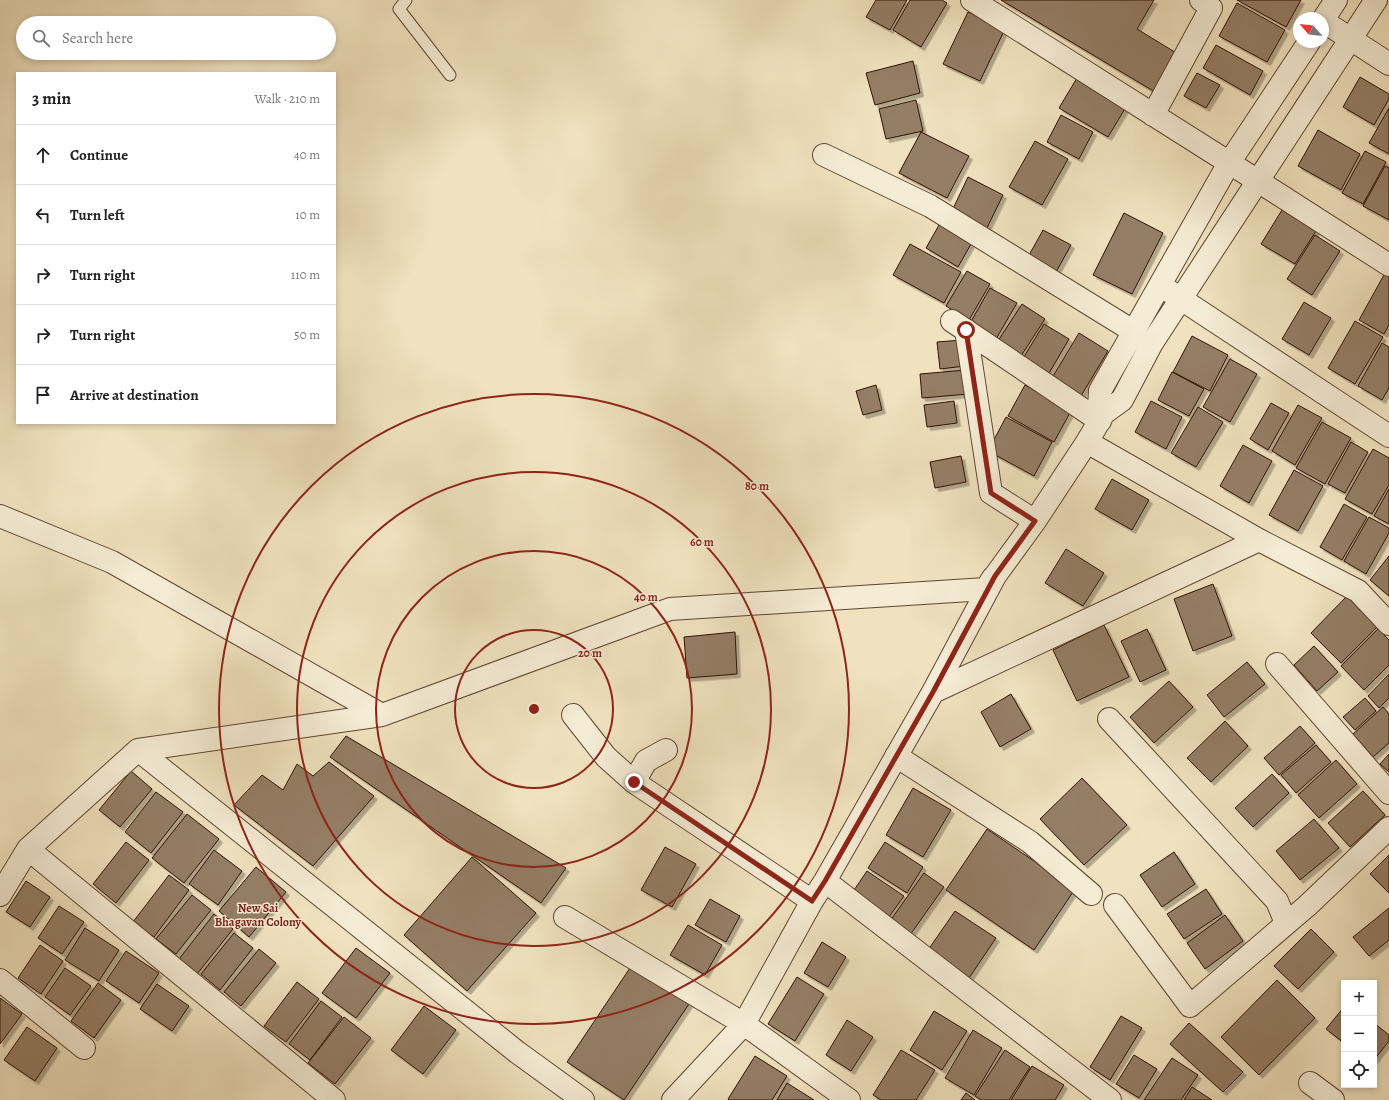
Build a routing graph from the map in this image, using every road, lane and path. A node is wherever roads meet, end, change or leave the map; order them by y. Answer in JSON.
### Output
{"nodes":[{"id":1,"x":406,"y":0,"type":"edge"},
{"id":2,"x":972,"y":0,"type":"edge"},
{"id":3,"x":1200,"y":0,"type":"edge"},
{"id":4,"x":1336,"y":0,"type":"edge"},
{"id":5,"x":1376,"y":0,"type":"edge"},
{"id":6,"x":1328,"y":12,"type":"edge"},
{"id":7,"x":1329,"y":24,"type":"edge"},
{"id":8,"x":1350,"y":40,"type":"junction"},
{"id":9,"x":1305,"y":48,"type":"edge"},
{"id":10,"x":1389,"y":64,"type":"edge"},
{"id":11,"x":450,"y":75,"type":"dead end"},
{"id":12,"x":1153,"y":115,"type":"junction"},
{"id":13,"x":824,"y":155,"type":"dead end"},
{"id":14,"x":1229,"y":163,"type":"junction"},
{"id":15,"x":1258,"y":181,"type":"junction"},
{"id":16,"x":1389,"y":265,"type":"edge"},
{"id":17,"x":1159,"y":286,"type":"junction"},
{"id":18,"x":1181,"y":298,"type":"junction"},
{"id":19,"x":1133,"y":331,"type":"junction"},
{"id":20,"x":1102,"y":417,"type":"junction"},
{"id":21,"x":1389,"y":436,"type":"edge"},
{"id":22,"x":1087,"y":442,"type":"junction"},
{"id":23,"x":0,"y":516,"type":"edge"},
{"id":24,"x":1035,"y":521,"type":"junction"},
{"id":25,"x":1259,"y":540,"type":"junction"},
{"id":26,"x":995,"y":576,"type":"junction"},
{"id":27,"x":1389,"y":624,"type":"edge"},
{"id":28,"x":1277,"y":664,"type":"dead end"},
{"id":29,"x":933,"y":692,"type":"junction"},
{"id":30,"x":382,"y":715,"type":"junction"},
{"id":31,"x":573,"y":715,"type":"dead end"},
{"id":32,"x":1109,"y":719,"type":"dead end"},
{"id":33,"x":138,"y":750,"type":"junction"},
{"id":34,"x":666,"y":750,"type":"dead end"},
{"id":35,"x":896,"y":756,"type":"junction"},
{"id":36,"x":634,"y":782,"type":"junction"},
{"id":37,"x":1389,"y":793,"type":"edge"},
{"id":38,"x":1389,"y":828,"type":"edge"},
{"id":39,"x":28,"y":849,"type":"junction"},
{"id":40,"x":825,"y":881,"type":"junction"},
{"id":41,"x":1091,"y":894,"type":"dead end"},
{"id":42,"x":0,"y":895,"type":"edge"},
{"id":43,"x":812,"y":901,"type":"junction"},
{"id":44,"x":1115,"y":905,"type":"dead end"},
{"id":45,"x":565,"y":917,"type":"dead end"},
{"id":46,"x":1286,"y":923,"type":"junction"},
{"id":47,"x":0,"y":980,"type":"edge"},
{"id":48,"x":744,"y":1024,"type":"junction"},
{"id":49,"x":84,"y":1048,"type":"dead end"},
{"id":50,"x":1310,"y":1083,"type":"dead end"},
{"id":51,"x":1086,"y":1093,"type":"edge"},
{"id":52,"x":334,"y":1100,"type":"edge"},
{"id":53,"x":583,"y":1100,"type":"edge"},
{"id":54,"x":673,"y":1100,"type":"edge"},
{"id":55,"x":849,"y":1100,"type":"edge"},
{"id":56,"x":1110,"y":1100,"type":"edge"},
{"id":57,"x":1333,"y":1100,"type":"edge"}],
"edges":[{"from":1,"to":11,"type":"lane"},
{"from":2,"to":12,"type":"street"},
{"from":3,"to":12,"type":"street"},
{"from":4,"to":6,"type":"street"},
{"from":5,"to":8,"type":"street"},
{"from":7,"to":8,"type":"street"},
{"from":8,"to":10,"type":"street"},
{"from":8,"to":15,"type":"street"},
{"from":9,"to":14,"type":"street"},
{"from":12,"to":14,"type":"street"},
{"from":13,"to":19,"type":"street"},
{"from":14,"to":15,"type":"street"},
{"from":14,"to":17,"type":"street"},
{"from":15,"to":16,"type":"street"},
{"from":15,"to":18,"type":"street"},
{"from":17,"to":18,"type":"street"},
{"from":17,"to":19,"type":"street"},
{"from":18,"to":20,"type":"street"},
{"from":18,"to":21,"type":"street"},
{"from":19,"to":20,"type":"street"},
{"from":20,"to":22,"type":"street"},
{"from":20,"to":24,"type":"street"},
{"from":22,"to":24,"type":"street"},
{"from":22,"to":25,"type":"street"},
{"from":23,"to":30,"type":"street"},
{"from":24,"to":26,"type":"street"},
{"from":25,"to":27,"type":"street"},
{"from":25,"to":29,"type":"street"},
{"from":26,"to":29,"type":"street"},
{"from":26,"to":30,"type":"street"},
{"from":28,"to":37,"type":"street"},
{"from":29,"to":35,"type":"street"},
{"from":30,"to":33,"type":"street"},
{"from":31,"to":36,"type":"street"},
{"from":32,"to":46,"type":"street"},
{"from":33,"to":39,"type":"street"},
{"from":33,"to":53,"type":"street"},
{"from":34,"to":36,"type":"street"},
{"from":35,"to":40,"type":"street"},
{"from":35,"to":41,"type":"street"},
{"from":36,"to":43,"type":"street"},
{"from":38,"to":46,"type":"street"},
{"from":39,"to":42,"type":"street"},
{"from":39,"to":52,"type":"street"},
{"from":40,"to":43,"type":"street"},
{"from":40,"to":51,"type":"street"},
{"from":43,"to":48,"type":"street"},
{"from":44,"to":46,"type":"street"},
{"from":45,"to":48,"type":"street"},
{"from":47,"to":49,"type":"street"},
{"from":48,"to":54,"type":"street"},
{"from":48,"to":55,"type":"street"},
{"from":50,"to":57,"type":"street"},
{"from":51,"to":56,"type":"street"}]}
